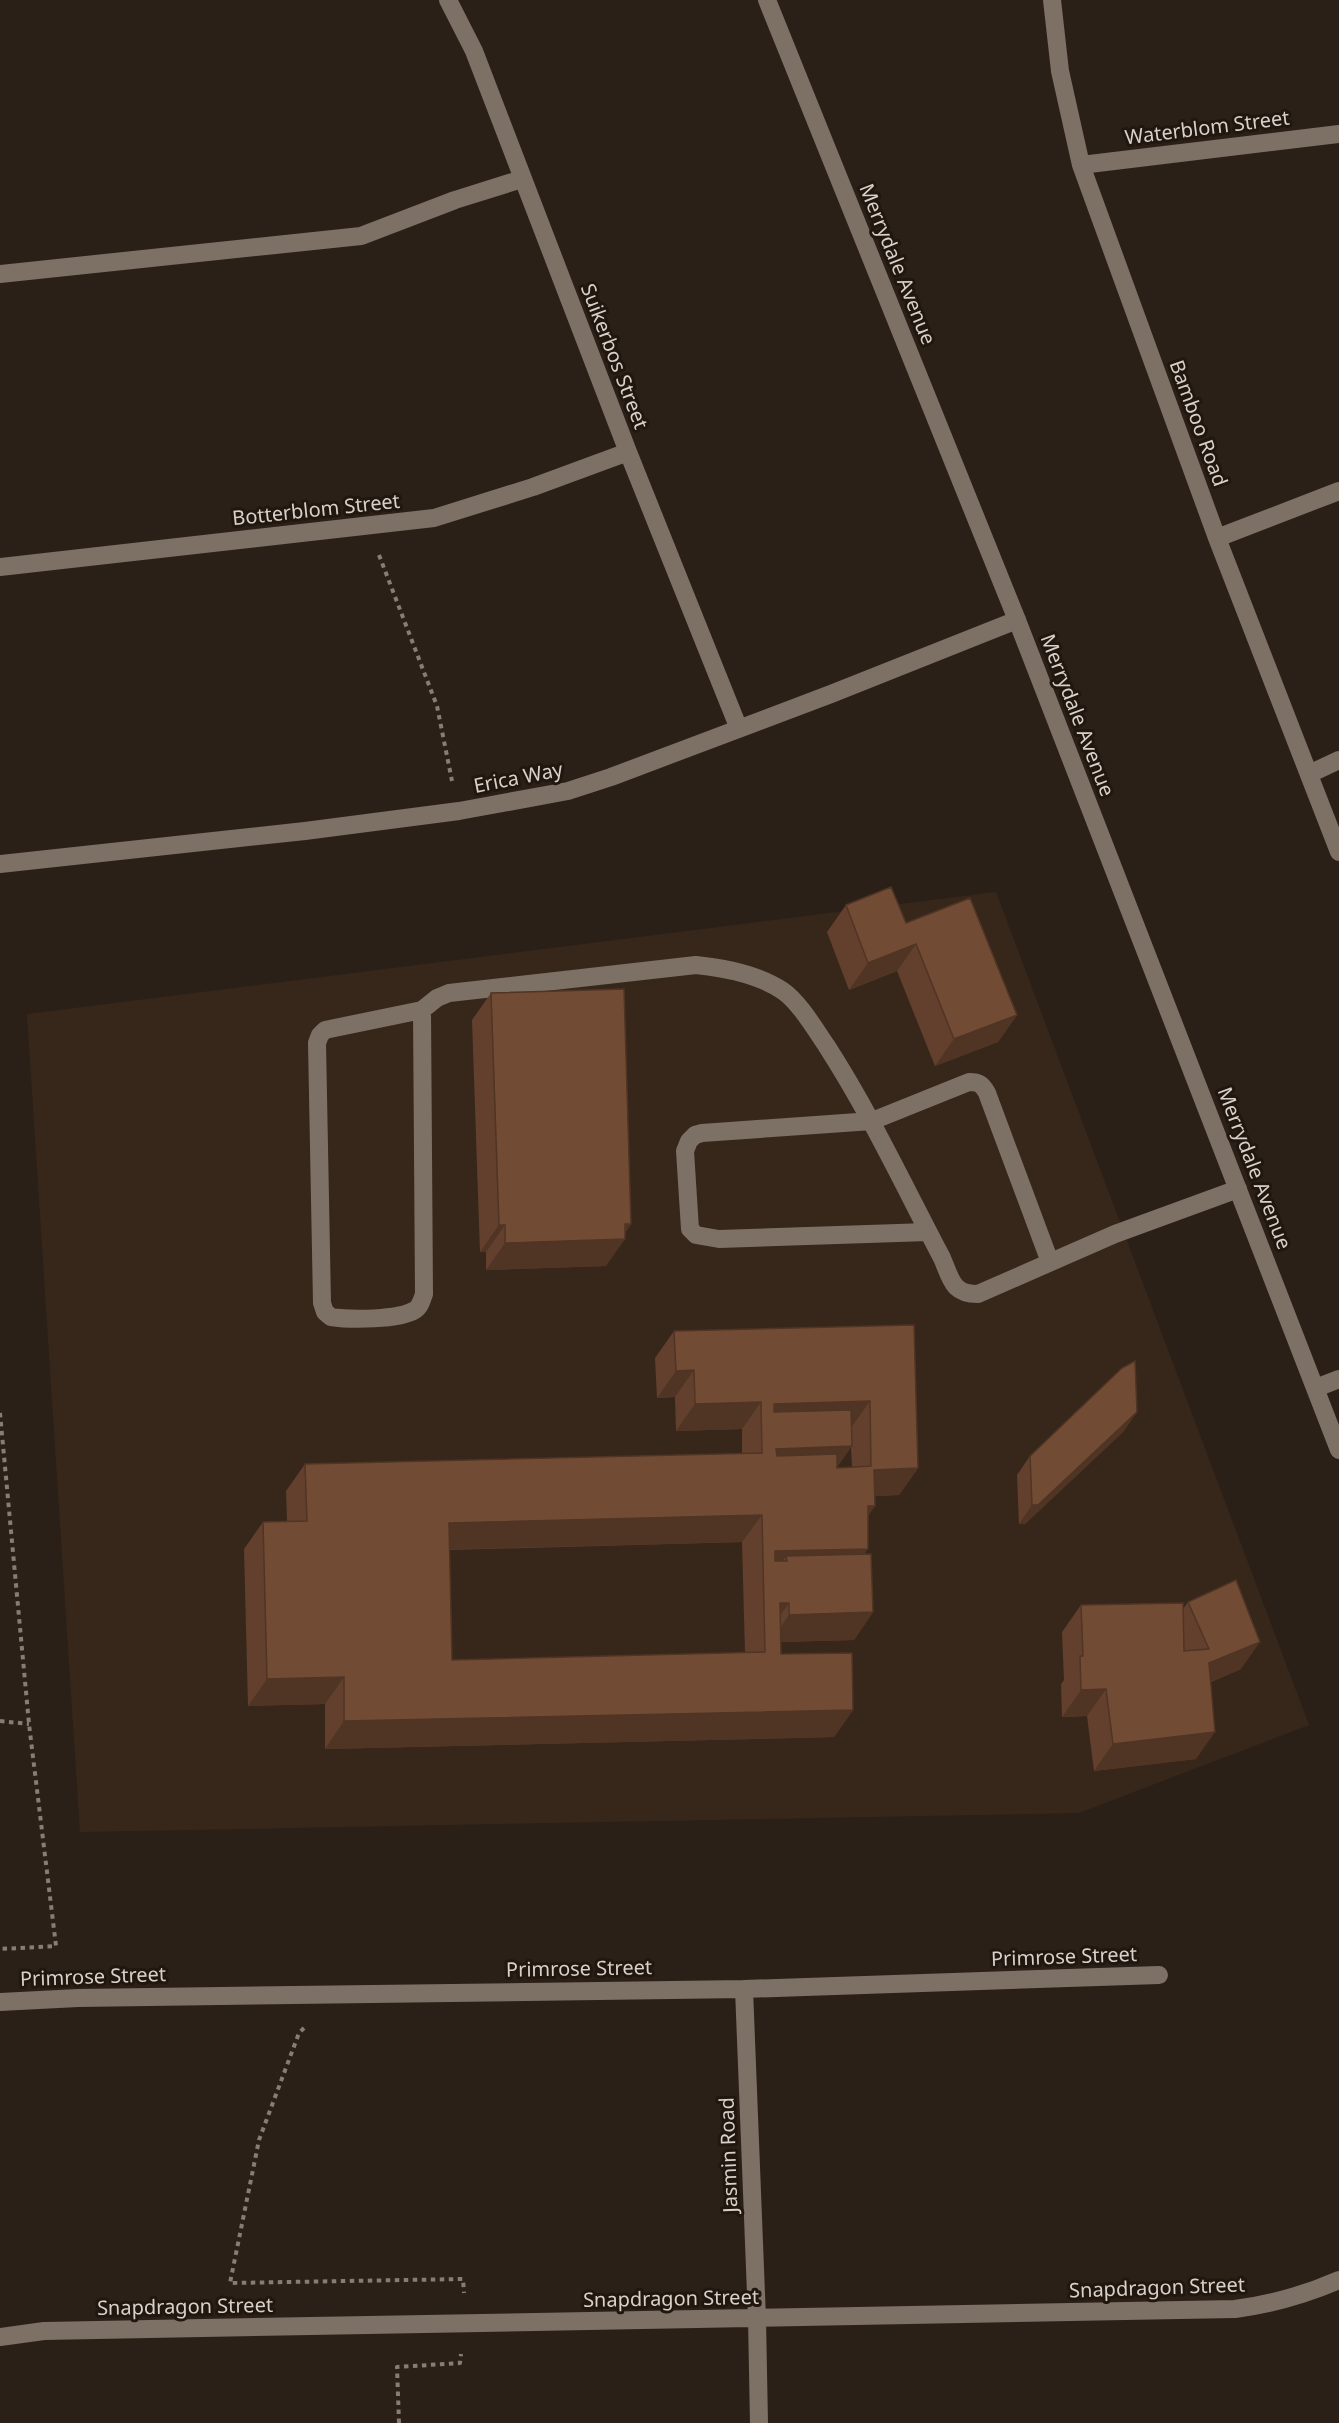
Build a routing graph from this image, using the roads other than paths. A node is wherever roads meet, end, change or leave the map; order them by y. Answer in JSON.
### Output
{"nodes":[{"id":1,"x":448,"y":0,"type":"edge"},
{"id":2,"x":767,"y":0,"type":"edge"},
{"id":3,"x":1052,"y":0,"type":"edge"},
{"id":4,"x":1339,"y":134,"type":"edge"},
{"id":5,"x":1080,"y":165,"type":"junction"},
{"id":6,"x":522,"y":179,"type":"junction"},
{"id":7,"x":0,"y":274,"type":"edge"},
{"id":8,"x":628,"y":452,"type":"junction"},
{"id":9,"x":1339,"y":491,"type":"edge"},
{"id":10,"x":1217,"y":538,"type":"junction"},
{"id":11,"x":0,"y":567,"type":"edge"},
{"id":12,"x":1017,"y":620,"type":"junction"},
{"id":13,"x":739,"y":729,"type":"junction"},
{"id":14,"x":1339,"y":760,"type":"edge"},
{"id":15,"x":1309,"y":774,"type":"junction"},
{"id":16,"x":1339,"y":852,"type":"edge"},
{"id":17,"x":0,"y":864,"type":"edge"},
{"id":18,"x":423,"y":1010,"type":"junction"},
{"id":19,"x":872,"y":1121,"type":"junction"},
{"id":20,"x":1238,"y":1189,"type":"junction"},
{"id":21,"x":928,"y":1232,"type":"junction"},
{"id":22,"x":1050,"y":1262,"type":"junction"},
{"id":23,"x":1339,"y":1379,"type":"edge"},
{"id":24,"x":1316,"y":1388,"type":"junction"},
{"id":25,"x":1339,"y":1450,"type":"edge"},
{"id":26,"x":1159,"y":1975,"type":"dead end"},
{"id":27,"x":744,"y":1989,"type":"junction"},
{"id":28,"x":0,"y":2001,"type":"edge"},
{"id":29,"x":1339,"y":2280,"type":"edge"},
{"id":30,"x":757,"y":2319,"type":"junction"},
{"id":31,"x":0,"y":2337,"type":"edge"},
{"id":32,"x":759,"y":2423,"type":"edge"}],
"edges":[{"from":1,"to":6,"type":"street","name":"Suikerbos Street"},
{"from":2,"to":12,"type":"street","name":"Merrydale Avenue"},
{"from":3,"to":5,"type":"street","name":"Bamboo Road"},
{"from":4,"to":5,"type":"street","name":"Waterblom Street"},
{"from":5,"to":10,"type":"street","name":"Bamboo Road"},
{"from":6,"to":7,"type":"street"},
{"from":6,"to":8,"type":"street","name":"Suikerbos Street"},
{"from":8,"to":11,"type":"street","name":"Botterblom Street"},
{"from":8,"to":13,"type":"street","name":"Suikerbos Street"},
{"from":9,"to":10,"type":"street"},
{"from":10,"to":15,"type":"street","name":"Bamboo Road"},
{"from":12,"to":13,"type":"street","name":"Erica Way"},
{"from":12,"to":20,"type":"street","name":"Merrydale Avenue"},
{"from":13,"to":17,"type":"street","name":"Erica Way"},
{"from":14,"to":15,"type":"street"},
{"from":15,"to":16,"type":"street","name":"Bamboo Road"},
{"from":18,"to":18,"type":"street"},
{"from":18,"to":19,"type":"street"},
{"from":19,"to":21,"type":"street"},
{"from":19,"to":21,"type":"street"},
{"from":19,"to":22,"type":"street"},
{"from":20,"to":22,"type":"street"},
{"from":20,"to":24,"type":"street","name":"Merrydale Avenue"},
{"from":21,"to":22,"type":"street"},
{"from":23,"to":24,"type":"street"},
{"from":24,"to":25,"type":"street","name":"Merrydale Avenue"},
{"from":26,"to":27,"type":"street","name":"Primrose Street"},
{"from":27,"to":28,"type":"street","name":"Primrose Street"},
{"from":27,"to":30,"type":"street","name":"Jasmin Road"},
{"from":29,"to":30,"type":"street","name":"Snapdragon Street"},
{"from":30,"to":31,"type":"street","name":"Snapdragon Street"},
{"from":30,"to":32,"type":"street","name":"Jasmin Road"}]}
